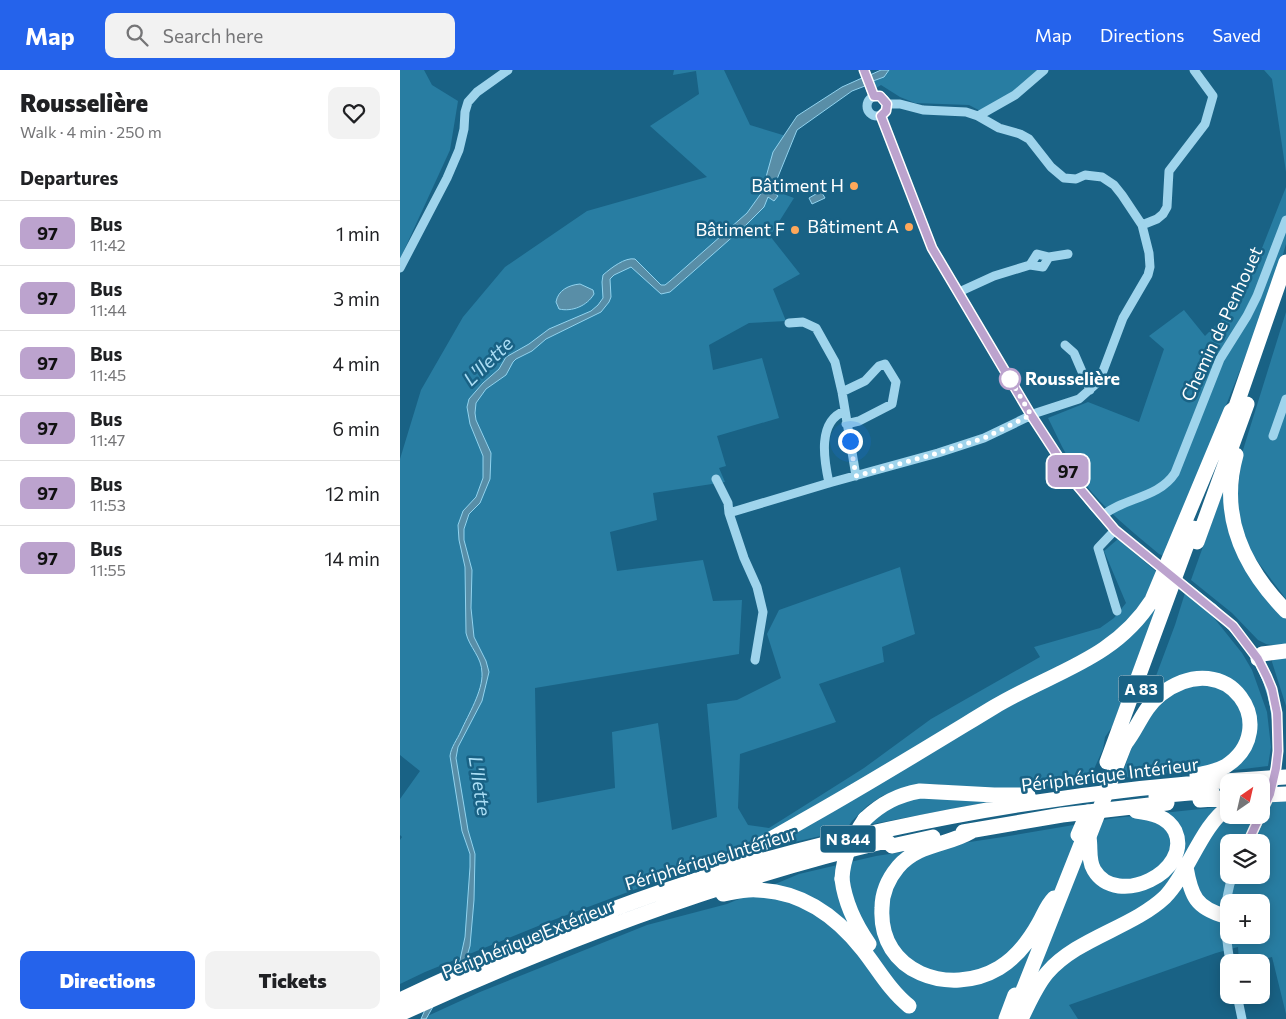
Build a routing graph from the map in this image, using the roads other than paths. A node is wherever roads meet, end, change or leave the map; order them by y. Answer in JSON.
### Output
{"nodes":[{"id":1,"x":508,"y":70,"type":"edge"},
{"id":2,"x":864,"y":70,"type":"edge"},
{"id":3,"x":1044,"y":70,"type":"edge"},
{"id":4,"x":1194,"y":70,"type":"edge"},
{"id":5,"x":874,"y":96,"type":"junction"},
{"id":6,"x":887,"y":104,"type":"junction"},
{"id":7,"x":881,"y":116,"type":"junction"},
{"id":8,"x":978,"y":116,"type":"junction"},
{"id":9,"x":1286,"y":220,"type":"edge"},
{"id":10,"x":1142,"y":225,"type":"junction"},
{"id":11,"x":1068,"y":254,"type":"dead end"},
{"id":12,"x":1286,"y":262,"type":"edge"},
{"id":13,"x":400,"y":268,"type":"edge"},
{"id":14,"x":1286,"y":286,"type":"edge"},
{"id":15,"x":959,"y":292,"type":"junction"},
{"id":16,"x":789,"y":324,"type":"dead end"},
{"id":17,"x":1065,"y":345,"type":"dead end"},
{"id":18,"x":1090,"y":390,"type":"junction"},
{"id":19,"x":842,"y":392,"type":"junction"},
{"id":20,"x":1286,"y":398,"type":"edge"},
{"id":21,"x":1240,"y":409,"type":"junction"},
{"id":22,"x":845,"y":411,"type":"junction"},
{"id":23,"x":1031,"y":415,"type":"junction"},
{"id":24,"x":846,"y":424,"type":"junction"},
{"id":25,"x":1232,"y":433,"type":"junction"},
{"id":26,"x":1273,"y":436,"type":"dead end"},
{"id":27,"x":856,"y":476,"type":"junction"},
{"id":28,"x":716,"y":479,"type":"dead end"},
{"id":29,"x":829,"y":483,"type":"junction"},
{"id":30,"x":729,"y":513,"type":"junction"},
{"id":31,"x":1102,"y":516,"type":"junction"},
{"id":32,"x":1115,"y":530,"type":"junction"},
{"id":33,"x":1117,"y":611,"type":"dead end"},
{"id":34,"x":1286,"y":611,"type":"edge"},
{"id":35,"x":1169,"y":618,"type":"junction"},
{"id":36,"x":1286,"y":651,"type":"edge"},
{"id":37,"x":1258,"y":659,"type":"junction"},
{"id":38,"x":755,"y":660,"type":"dead end"},
{"id":39,"x":1125,"y":744,"type":"junction"},
{"id":40,"x":1110,"y":761,"type":"junction"},
{"id":41,"x":1286,"y":777,"type":"edge"},
{"id":42,"x":1183,"y":783,"type":"junction"},
{"id":43,"x":1286,"y":787,"type":"edge"},
{"id":44,"x":1270,"y":788,"type":"edge"},
{"id":45,"x":1220,"y":791,"type":"edge"},
{"id":46,"x":1286,"y":794,"type":"edge"},
{"id":47,"x":1270,"y":795,"type":"edge"},
{"id":48,"x":1050,"y":799,"type":"junction"},
{"id":49,"x":1220,"y":799,"type":"edge"},
{"id":50,"x":1122,"y":807,"type":"junction"},
{"id":51,"x":1220,"y":815,"type":"edge"},
{"id":52,"x":972,"y":831,"type":"junction"},
{"id":53,"x":1252,"y":834,"type":"edge"},
{"id":54,"x":1086,"y":835,"type":"junction"},
{"id":55,"x":887,"y":841,"type":"junction"},
{"id":56,"x":1186,"y":867,"type":"junction"},
{"id":57,"x":650,"y":896,"type":"junction"},
{"id":58,"x":680,"y":900,"type":"junction"},
{"id":59,"x":1055,"y":904,"type":"junction"},
{"id":60,"x":1220,"y":914,"type":"edge"},
{"id":61,"x":474,"y":973,"type":"junction"},
{"id":62,"x":400,"y":1000,"type":"edge"},
{"id":63,"x":1238,"y":1004,"type":"edge"},
{"id":64,"x":909,"y":1006,"type":"junction"},
{"id":65,"x":400,"y":1014,"type":"edge"},
{"id":66,"x":917,"y":1019,"type":"edge"},
{"id":67,"x":1006,"y":1019,"type":"edge"},
{"id":68,"x":1012,"y":1019,"type":"edge"},
{"id":69,"x":1021,"y":1019,"type":"edge"},
{"id":70,"x":1242,"y":1019,"type":"edge"}],
"edges":[{"from":1,"to":13,"type":"street"},
{"from":2,"to":5,"type":"street"},
{"from":3,"to":8,"type":"street"},
{"from":4,"to":10,"type":"street"},
{"from":5,"to":6,"type":"street"},
{"from":5,"to":7,"type":"street"},
{"from":6,"to":7,"type":"street"},
{"from":6,"to":8,"type":"street"},
{"from":7,"to":15,"type":"street"},
{"from":8,"to":10,"type":"street"},
{"from":9,"to":31,"type":"street","name":"Chemin de Penhouet"},
{"from":10,"to":18,"type":"street"},
{"from":11,"to":15,"type":"street"},
{"from":12,"to":21,"type":"highway"},
{"from":14,"to":21,"type":"highway"},
{"from":15,"to":23,"type":"street"},
{"from":16,"to":19,"type":"street"},
{"from":17,"to":18,"type":"street"},
{"from":18,"to":23,"type":"street"},
{"from":19,"to":22,"type":"street"},
{"from":19,"to":24,"type":"street"},
{"from":20,"to":26,"type":"street"},
{"from":21,"to":25,"type":"highway"},
{"from":21,"to":34,"type":"highway"},
{"from":21,"to":57,"type":"highway"},
{"from":22,"to":24,"type":"street"},
{"from":22,"to":29,"type":"street"},
{"from":23,"to":27,"type":"street"},
{"from":23,"to":31,"type":"street"},
{"from":24,"to":27,"type":"street"},
{"from":25,"to":35,"type":"highway","number":"A 83"},
{"from":25,"to":40,"type":"highway","number":"A 83"},
{"from":27,"to":29,"type":"street"},
{"from":28,"to":30,"type":"street"},
{"from":29,"to":30,"type":"street"},
{"from":30,"to":38,"type":"street"},
{"from":31,"to":32,"type":"street"},
{"from":32,"to":33,"type":"street"},
{"from":32,"to":37,"type":"street","bridge":true},
{"from":35,"to":39,"type":"highway"},
{"from":35,"to":40,"type":"highway","number":"A 83"},
{"from":36,"to":37,"type":"highway"},
{"from":37,"to":53,"type":"street","bridge":true},
{"from":39,"to":42,"type":"highway"},
{"from":39,"to":54,"type":"highway","bridge":true},
{"from":40,"to":54,"type":"highway","number":"A 83","bridge":true},
{"from":41,"to":42,"type":"highway","name":"Périphérique Intérieur","number":"N 844"},
{"from":42,"to":48,"type":"highway","name":"Périphérique Intérieur","number":"N 844"},
{"from":43,"to":44,"type":"highway"},
{"from":45,"to":55,"type":"highway","name":"Périphérique Extérieur","number":"N 844"},
{"from":46,"to":47,"type":"highway"},
{"from":48,"to":57,"type":"highway","name":"Périphérique Intérieur","number":"N 844"},
{"from":48,"to":64,"type":"highway","bridge":true},
{"from":49,"to":50,"type":"highway"},
{"from":50,"to":52,"type":"highway"},
{"from":50,"to":54,"type":"highway"},
{"from":51,"to":56,"type":"highway"},
{"from":52,"to":55,"type":"highway"},
{"from":52,"to":59,"type":"highway"},
{"from":54,"to":59,"type":"highway","number":"A 83"},
{"from":55,"to":58,"type":"highway","name":"Périphérique Extérieur","number":"N 844"},
{"from":56,"to":60,"type":"highway"},
{"from":56,"to":69,"type":"highway"},
{"from":57,"to":61,"type":"highway","name":"Périphérique Intérieur","number":"N 844"},
{"from":58,"to":61,"type":"highway","name":"Périphérique Extérieur","number":"N 844"},
{"from":58,"to":64,"type":"highway"},
{"from":59,"to":67,"type":"highway","number":"A 83"},
{"from":59,"to":68,"type":"highway","number":"A 83"},
{"from":61,"to":62,"type":"highway","name":"Périphérique Intérieur","number":"N 844"},
{"from":61,"to":65,"type":"highway","name":"Périphérique Extérieur","number":"N 844"},
{"from":63,"to":70,"type":"street"},
{"from":64,"to":66,"type":"highway"}]}
